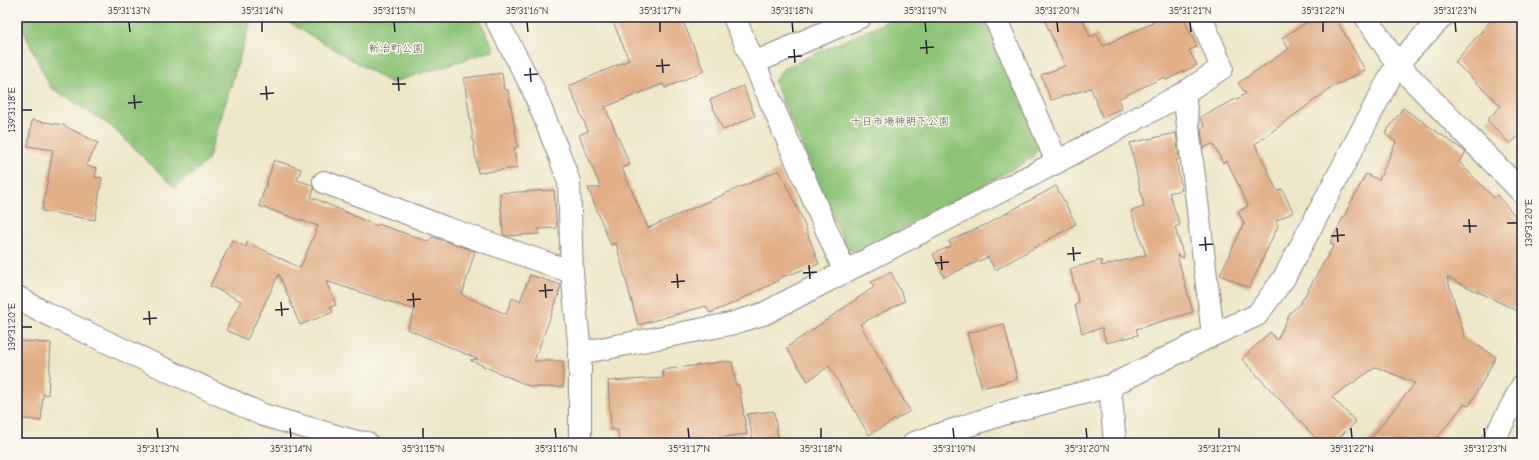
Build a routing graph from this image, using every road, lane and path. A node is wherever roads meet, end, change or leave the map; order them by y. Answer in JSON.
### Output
{"nodes":[{"id":1,"x":495,"y":17,"type":"edge"},
{"id":2,"x":734,"y":17,"type":"edge"},
{"id":3,"x":860,"y":17,"type":"edge"},
{"id":4,"x":995,"y":17,"type":"edge"},
{"id":5,"x":1201,"y":17,"type":"edge"},
{"id":6,"x":1366,"y":17,"type":"edge"},
{"id":7,"x":1442,"y":17,"type":"edge"},
{"id":8,"x":754,"y":63,"type":"junction"},
{"id":9,"x":1397,"y":64,"type":"junction"},
{"id":10,"x":1184,"y":93,"type":"junction"},
{"id":11,"x":1057,"y":162,"type":"junction"},
{"id":12,"x":324,"y":182,"type":"dead end"},
{"id":13,"x":1522,"y":192,"type":"edge"},
{"id":14,"x":572,"y":272,"type":"junction"},
{"id":15,"x":845,"y":272,"type":"junction"},
{"id":16,"x":17,"y":297,"type":"edge"},
{"id":17,"x":1213,"y":335,"type":"junction"},
{"id":18,"x":580,"y":353,"type":"junction"},
{"id":19,"x":1110,"y":386,"type":"junction"},
{"id":20,"x":1522,"y":386,"type":"edge"},
{"id":21,"x":367,"y":443,"type":"edge"},
{"id":22,"x":580,"y":443,"type":"edge"},
{"id":23,"x":914,"y":443,"type":"edge"},
{"id":24,"x":1115,"y":443,"type":"edge"},
{"id":25,"x":1492,"y":443,"type":"edge"}],
"edges":[{"from":1,"to":14,"type":"street"},
{"from":2,"to":8,"type":"street"},
{"from":3,"to":8,"type":"street"},
{"from":4,"to":11,"type":"street"},
{"from":5,"to":10,"type":"street"},
{"from":6,"to":9,"type":"street"},
{"from":7,"to":9,"type":"street"},
{"from":8,"to":15,"type":"street"},
{"from":9,"to":13,"type":"street"},
{"from":9,"to":17,"type":"street"},
{"from":10,"to":11,"type":"street"},
{"from":10,"to":17,"type":"street"},
{"from":11,"to":15,"type":"street"},
{"from":12,"to":14,"type":"street"},
{"from":14,"to":18,"type":"street"},
{"from":15,"to":18,"type":"street"},
{"from":16,"to":21,"type":"street"},
{"from":17,"to":19,"type":"street"},
{"from":18,"to":22,"type":"street"},
{"from":19,"to":23,"type":"street"},
{"from":19,"to":24,"type":"street"},
{"from":20,"to":25,"type":"street"}]}
